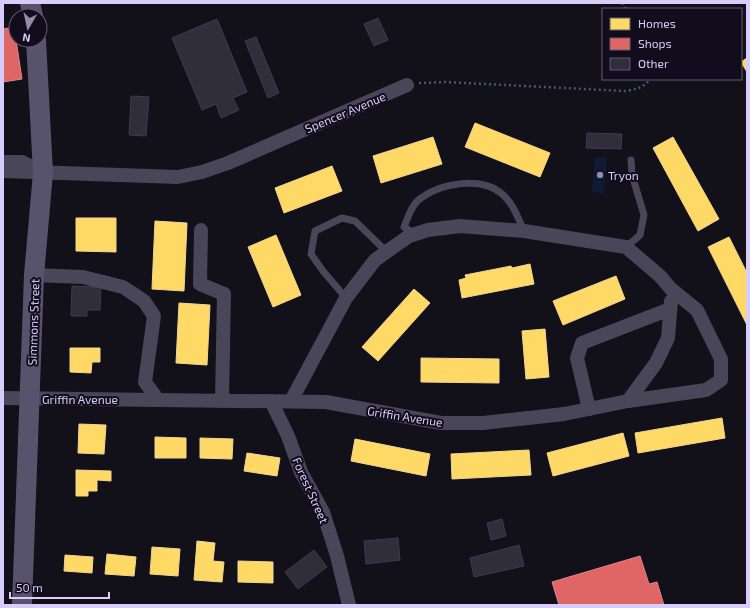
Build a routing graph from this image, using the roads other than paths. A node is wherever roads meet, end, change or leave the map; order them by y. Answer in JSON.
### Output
{"nodes":[{"id":1,"x":36,"y":48,"type":"edge"},
{"id":2,"x":407,"y":85,"type":"road end"},
{"id":3,"x":631,"y":160,"type":"dead end"},
{"id":4,"x":3,"y":162,"type":"edge"},
{"id":5,"x":3,"y":171,"type":"edge"},
{"id":6,"x":43,"y":173,"type":"junction"},
{"id":7,"x":201,"y":230,"type":"dead end"},
{"id":8,"x":524,"y":231,"type":"junction"},
{"id":9,"x":415,"y":234,"type":"junction"},
{"id":10,"x":626,"y":246,"type":"junction"},
{"id":11,"x":387,"y":252,"type":"junction"},
{"id":12,"x":34,"y":275,"type":"junction"},
{"id":13,"x":674,"y":291,"type":"junction"},
{"id":14,"x":346,"y":298,"type":"junction"},
{"id":15,"x":670,"y":309,"type":"junction"},
{"id":16,"x":3,"y":398,"type":"edge"},
{"id":17,"x":30,"y":399,"type":"junction"},
{"id":18,"x":158,"y":400,"type":"junction"},
{"id":19,"x":222,"y":401,"type":"junction"},
{"id":20,"x":271,"y":401,"type":"junction"},
{"id":21,"x":291,"y":401,"type":"junction"},
{"id":22,"x":628,"y":401,"type":"junction"},
{"id":23,"x":589,"y":409,"type":"junction"},
{"id":24,"x":22,"y":605,"type":"edge"},
{"id":25,"x":349,"y":605,"type":"edge"}],
"edges":[{"from":1,"to":6,"type":"street","name":"Simmons Street"},
{"from":2,"to":6,"type":"street","name":"Spencer Avenue"},
{"from":3,"to":10,"type":"lane"},
{"from":4,"to":6,"type":"street","name":"Spencer Avenue"},
{"from":5,"to":6,"type":"street","name":"Spencer Avenue"},
{"from":6,"to":12,"type":"street","name":"Simmons Street"},
{"from":7,"to":19,"type":"street"},
{"from":8,"to":9,"type":"street"},
{"from":8,"to":9,"type":"lane"},
{"from":8,"to":10,"type":"street"},
{"from":9,"to":11,"type":"street"},
{"from":10,"to":13,"type":"street","name":"Griffin Avenue"},
{"from":11,"to":14,"type":"street"},
{"from":11,"to":14,"type":"lane"},
{"from":12,"to":17,"type":"street","name":"Simmons Street"},
{"from":12,"to":18,"type":"street"},
{"from":13,"to":15,"type":"street"},
{"from":13,"to":22,"type":"street","name":"Griffin Avenue"},
{"from":14,"to":21,"type":"street"},
{"from":15,"to":22,"type":"street"},
{"from":15,"to":23,"type":"street"},
{"from":16,"to":17,"type":"street","name":"Griffin Avenue"},
{"from":17,"to":18,"type":"street","name":"Griffin Avenue"},
{"from":17,"to":24,"type":"street","name":"Simmons Street"},
{"from":18,"to":19,"type":"street","name":"Griffin Avenue"},
{"from":19,"to":20,"type":"street","name":"Griffin Avenue"},
{"from":20,"to":21,"type":"street","name":"Griffin Avenue"},
{"from":20,"to":25,"type":"street","name":"Forest Street"},
{"from":21,"to":23,"type":"street","name":"Griffin Avenue"},
{"from":22,"to":23,"type":"street","name":"Griffin Avenue"}]}
